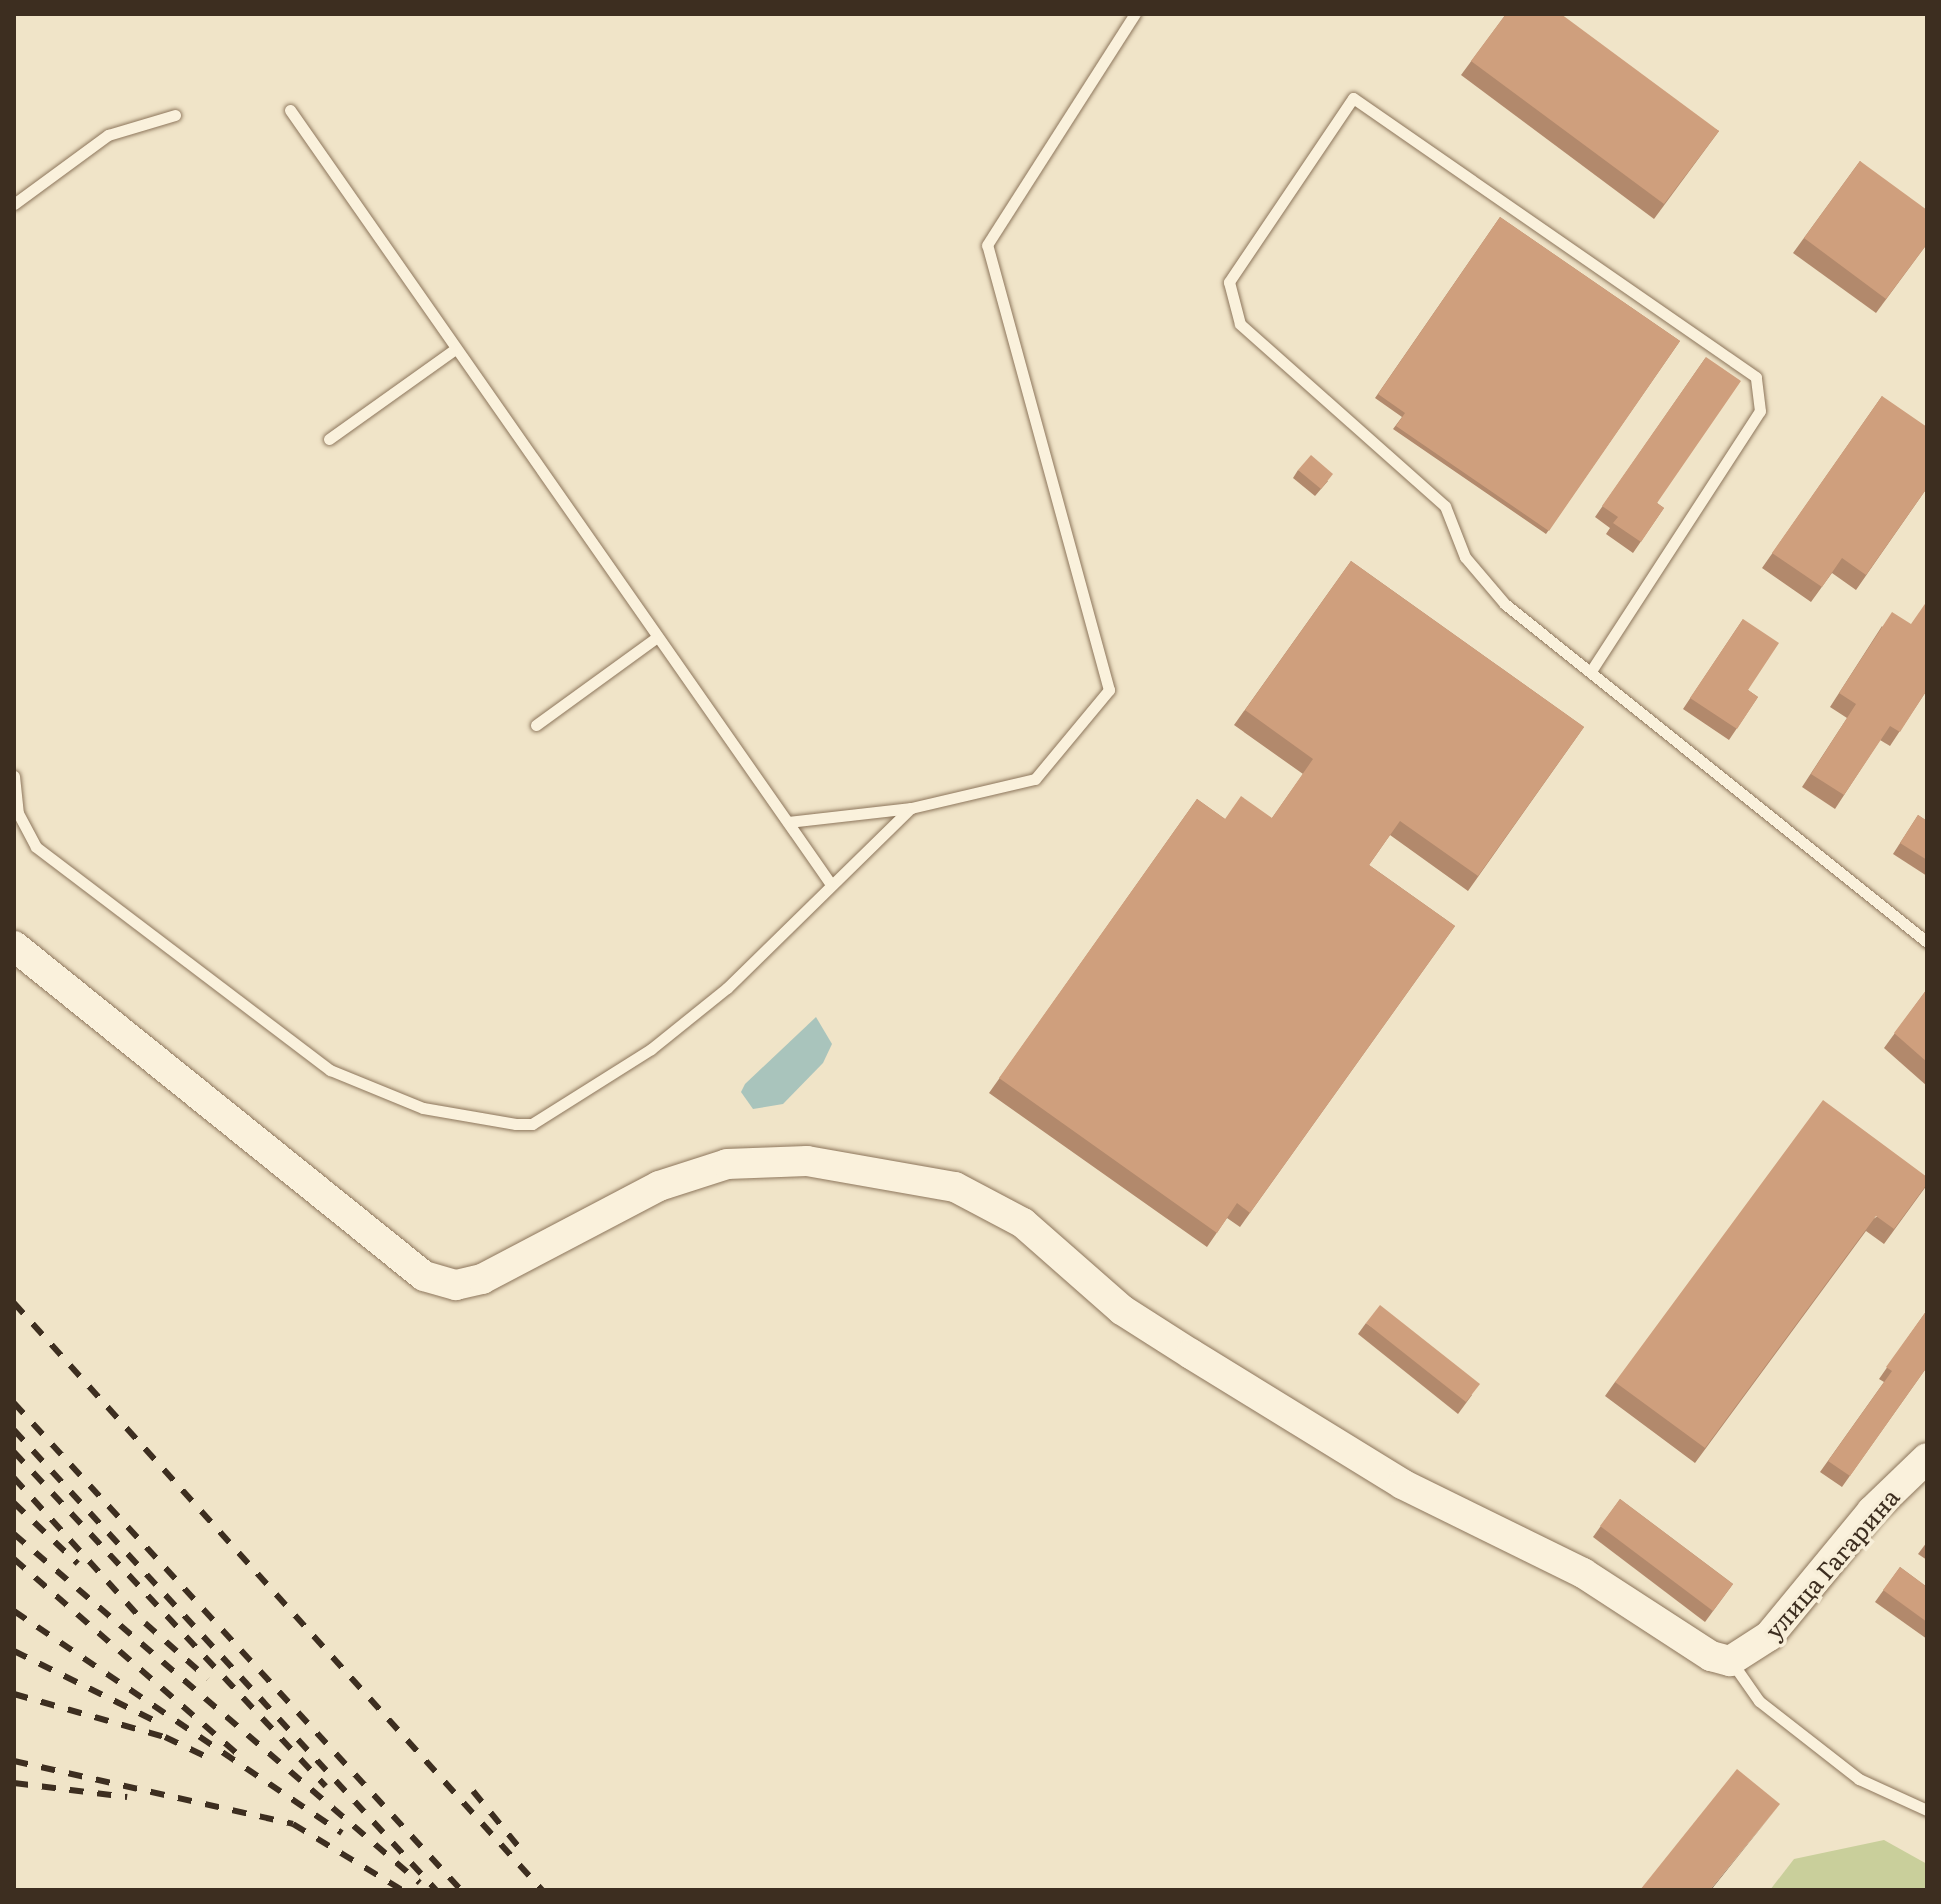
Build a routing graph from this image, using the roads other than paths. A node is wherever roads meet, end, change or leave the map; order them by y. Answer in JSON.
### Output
{"nodes":[{"id":1,"x":1135,"y":14,"type":"edge"},
{"id":2,"x":290,"y":110,"type":"dead end"},
{"id":3,"x":175,"y":115,"type":"dead end"},
{"id":4,"x":14,"y":204,"type":"edge"},
{"id":5,"x":455,"y":349,"type":"junction"},
{"id":6,"x":329,"y":439,"type":"dead end"},
{"id":7,"x":657,"y":637,"type":"junction"},
{"id":8,"x":1591,"y":671,"type":"junction"},
{"id":9,"x":536,"y":725,"type":"dead end"},
{"id":10,"x":14,"y":776,"type":"edge"},
{"id":11,"x":911,"y":808,"type":"junction"},
{"id":12,"x":788,"y":822,"type":"junction"},
{"id":13,"x":830,"y":883,"type":"junction"},
{"id":14,"x":1927,"y":942,"type":"edge"},
{"id":15,"x":14,"y":946,"type":"edge"},
{"id":16,"x":1927,"y":1458,"type":"edge"},
{"id":17,"x":1730,"y":1661,"type":"junction"},
{"id":18,"x":1927,"y":1810,"type":"edge"}],
"edges":[{"from":1,"to":11,"type":"lane"},
{"from":2,"to":5,"type":"lane"},
{"from":3,"to":4,"type":"lane"},
{"from":5,"to":6,"type":"lane"},
{"from":5,"to":7,"type":"lane"},
{"from":7,"to":9,"type":"lane"},
{"from":7,"to":12,"type":"lane"},
{"from":8,"to":8,"type":"lane"},
{"from":8,"to":14,"type":"lane"},
{"from":10,"to":13,"type":"lane"},
{"from":11,"to":12,"type":"lane"},
{"from":11,"to":13,"type":"lane"},
{"from":12,"to":13,"type":"lane"},
{"from":15,"to":17,"type":"street"},
{"from":16,"to":17,"type":"street","name":"улица Гагарина"},
{"from":17,"to":18,"type":"lane"}]}
